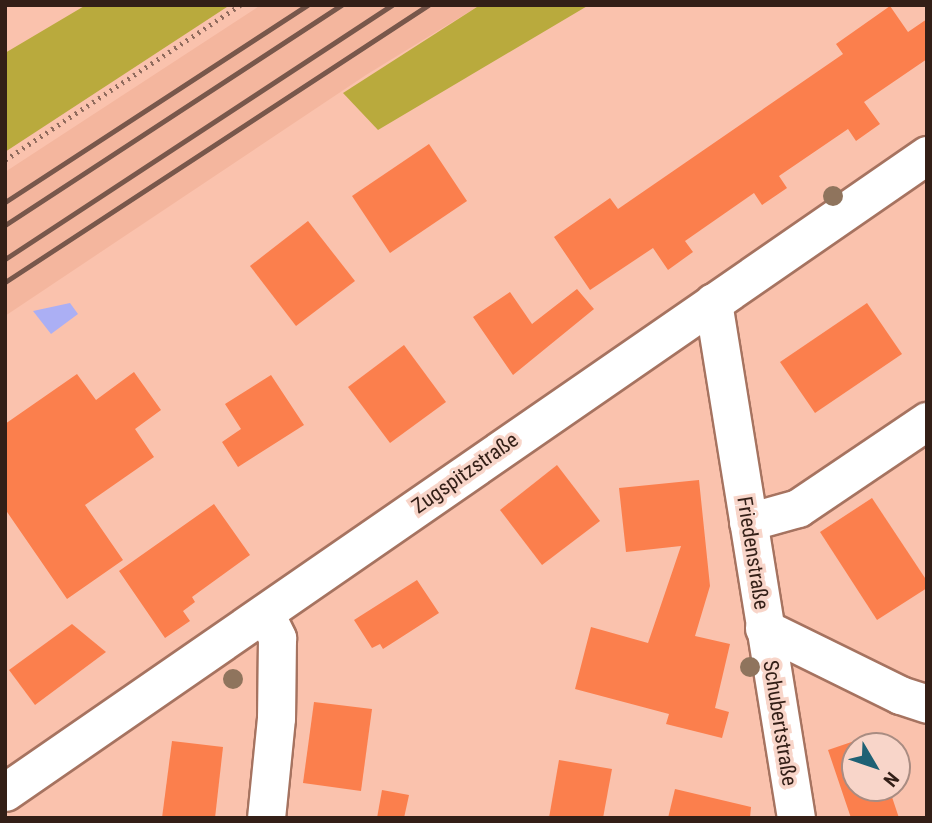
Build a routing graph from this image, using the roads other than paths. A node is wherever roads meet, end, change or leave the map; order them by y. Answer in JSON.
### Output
{"nodes":[{"id":1,"x":927,"y":155,"type":"edge"},
{"id":2,"x":713,"y":302,"type":"junction"},
{"id":3,"x":927,"y":421,"type":"edge"},
{"id":4,"x":748,"y":522,"type":"junction"},
{"id":5,"x":265,"y":613,"type":"junction"},
{"id":6,"x":764,"y":628,"type":"junction"},
{"id":7,"x":927,"y":704,"type":"edge"},
{"id":8,"x":5,"y":792,"type":"edge"},
{"id":9,"x":266,"y":818,"type":"edge"},
{"id":10,"x":796,"y":818,"type":"edge"}],
"edges":[{"from":1,"to":2,"type":"street","name":"Zugspitzstraße"},
{"from":2,"to":4,"type":"street","name":"Friedenstraße"},
{"from":2,"to":5,"type":"street","name":"Zugspitzstraße"},
{"from":3,"to":4,"type":"street"},
{"from":4,"to":6,"type":"street","name":"Friedenstraße"},
{"from":5,"to":8,"type":"street","name":"Zugspitzstraße"},
{"from":5,"to":9,"type":"street"},
{"from":6,"to":7,"type":"street","name":"Friedenstraße"},
{"from":6,"to":10,"type":"street","name":"Schubertstraße"}]}
